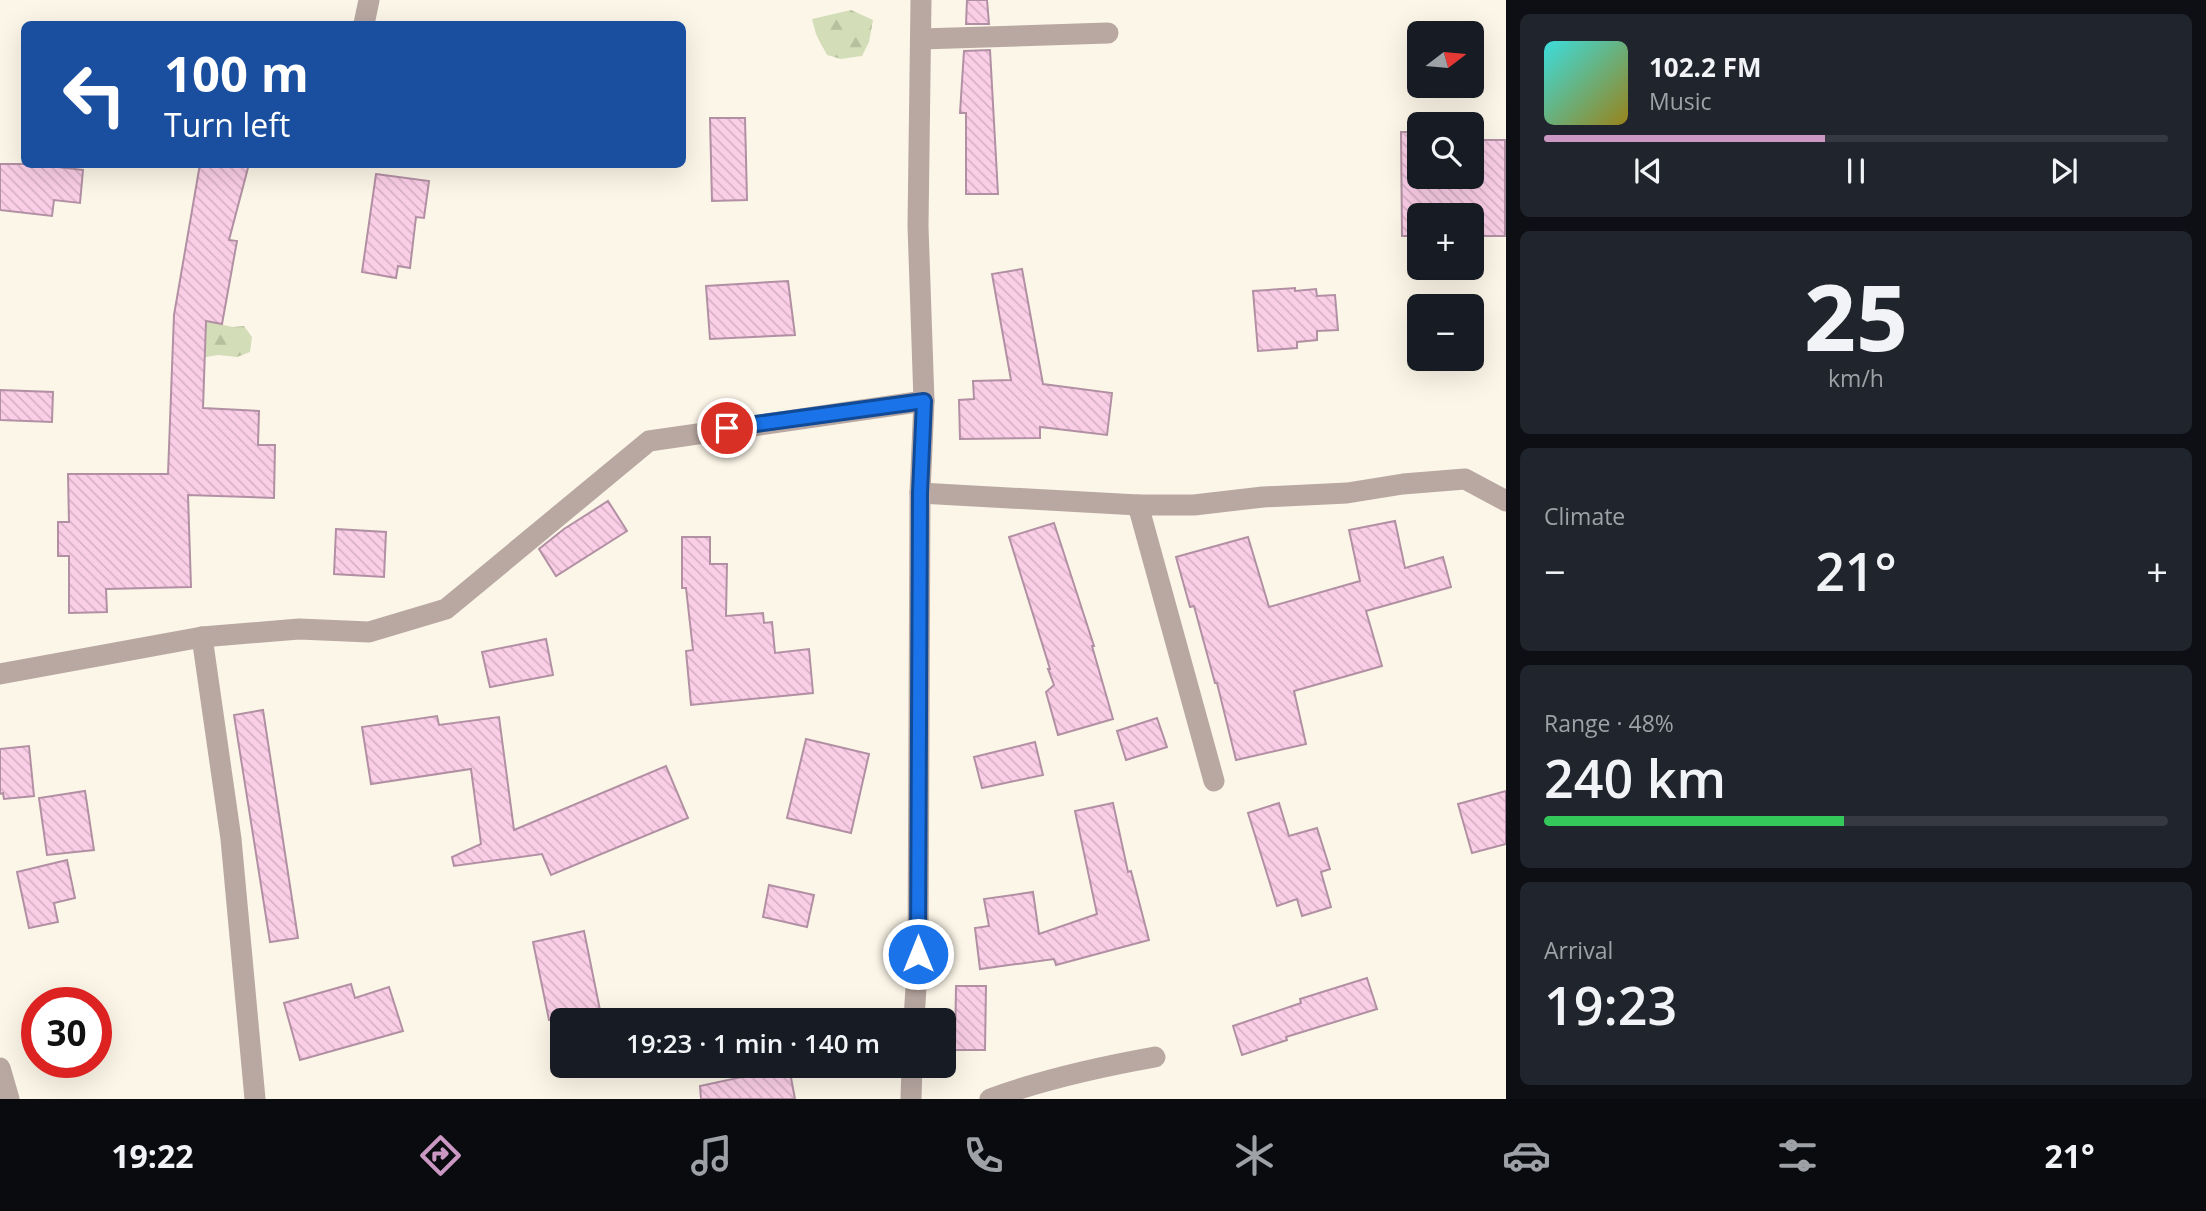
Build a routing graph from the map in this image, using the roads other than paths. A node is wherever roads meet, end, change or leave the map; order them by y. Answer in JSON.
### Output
{"nodes":[{"id":1,"x":369,"y":0,"type":"edge"},
{"id":2,"x":921,"y":0,"type":"edge"},
{"id":3,"x":366,"y":21,"type":"edge"},
{"id":4,"x":1108,"y":33,"type":"dead end"},
{"id":5,"x":921,"y":39,"type":"junction"},
{"id":6,"x":924,"y":401,"type":"junction"},
{"id":7,"x":920,"y":493,"type":"junction"},
{"id":8,"x":1506,"y":501,"type":"edge"},
{"id":9,"x":1138,"y":505,"type":"junction"},
{"id":10,"x":202,"y":637,"type":"junction"},
{"id":11,"x":0,"y":674,"type":"edge"},
{"id":12,"x":1214,"y":781,"type":"dead end"},
{"id":13,"x":915,"y":1008,"type":"edge"},
{"id":14,"x":1155,"y":1057,"type":"dead end"},
{"id":15,"x":0,"y":1068,"type":"edge"},
{"id":16,"x":912,"y":1078,"type":"edge"},
{"id":17,"x":9,"y":1099,"type":"edge"},
{"id":18,"x":255,"y":1099,"type":"edge"},
{"id":19,"x":911,"y":1099,"type":"edge"},
{"id":20,"x":990,"y":1099,"type":"edge"}],
"edges":[{"from":1,"to":3,"type":"street"},
{"from":2,"to":5,"type":"street"},
{"from":4,"to":5,"type":"street"},
{"from":5,"to":6,"type":"street"},
{"from":6,"to":7,"type":"street"},
{"from":6,"to":10,"type":"street"},
{"from":7,"to":9,"type":"street"},
{"from":7,"to":13,"type":"street"},
{"from":8,"to":9,"type":"street"},
{"from":9,"to":12,"type":"street"},
{"from":10,"to":11,"type":"street"},
{"from":10,"to":18,"type":"street"},
{"from":14,"to":20,"type":"street"},
{"from":15,"to":17,"type":"street"},
{"from":16,"to":19,"type":"street"}]}
